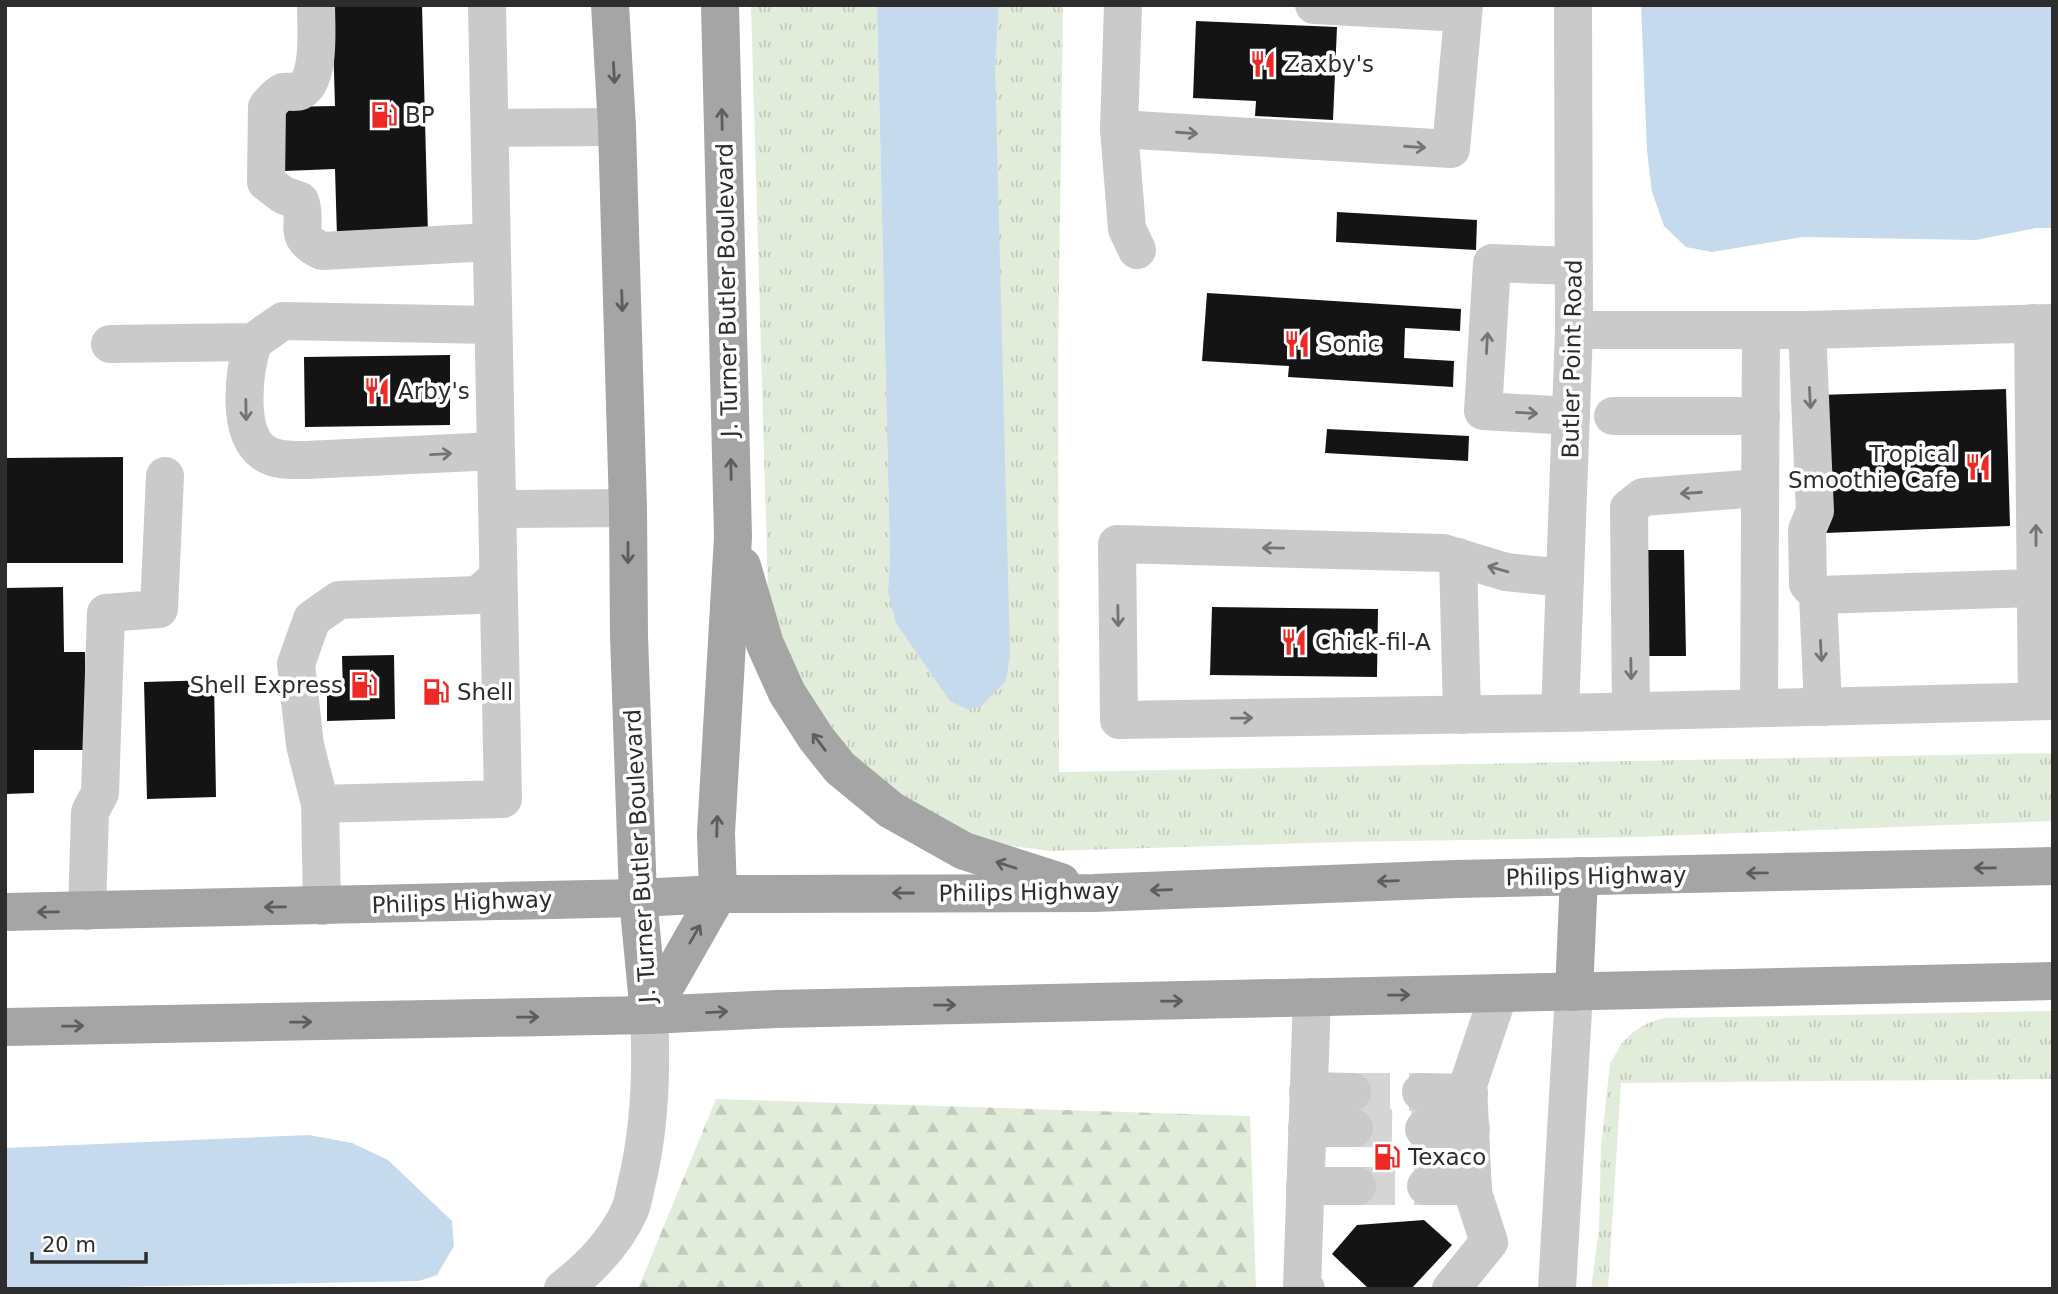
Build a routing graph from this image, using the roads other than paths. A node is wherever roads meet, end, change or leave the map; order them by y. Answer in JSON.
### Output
{"nodes":[{"id":1,"x":316,"y":5,"type":"edge"},
{"id":2,"x":487,"y":5,"type":"edge"},
{"id":3,"x":610,"y":5,"type":"edge"},
{"id":4,"x":720,"y":5,"type":"edge"},
{"id":5,"x":1124,"y":5,"type":"edge"},
{"id":6,"x":1314,"y":5,"type":"edge"},
{"id":7,"x":1573,"y":5,"type":"edge"},
{"id":8,"x":1464,"y":9,"type":"edge"},
{"id":9,"x":617,"y":127,"type":"junction"},
{"id":10,"x":489,"y":128,"type":"junction"},
{"id":11,"x":1119,"y":129,"type":"junction"},
{"id":12,"x":491,"y":242,"type":"junction"},
{"id":13,"x":1137,"y":250,"type":"dead end"},
{"id":14,"x":1574,"y":266,"type":"junction"},
{"id":15,"x":2043,"y":323,"type":"edge"},
{"id":16,"x":493,"y":325,"type":"junction"},
{"id":17,"x":1574,"y":330,"type":"junction"},
{"id":18,"x":1807,"y":330,"type":"junction"},
{"id":19,"x":1761,"y":331,"type":"junction"},
{"id":20,"x":253,"y":342,"type":"junction"},
{"id":21,"x":110,"y":344,"type":"dead end"},
{"id":22,"x":1571,"y":416,"type":"junction"},
{"id":23,"x":1613,"y":416,"type":"dead end"},
{"id":24,"x":1761,"y":416,"type":"junction"},
{"id":25,"x":496,"y":451,"type":"junction"},
{"id":26,"x":165,"y":476,"type":"dead end"},
{"id":27,"x":1759,"y":488,"type":"junction"},
{"id":28,"x":628,"y":508,"type":"junction"},
{"id":29,"x":497,"y":509,"type":"junction"},
{"id":30,"x":733,"y":537,"type":"junction"},
{"id":31,"x":1458,"y":557,"type":"junction"},
{"id":32,"x":498,"y":577,"type":"junction"},
{"id":33,"x":1565,"y":578,"type":"junction"},
{"id":34,"x":1818,"y":595,"type":"junction"},
{"id":35,"x":2042,"y":612,"type":"edge"},
{"id":36,"x":2045,"y":701,"type":"edge"},
{"id":37,"x":1823,"y":707,"type":"junction"},
{"id":38,"x":1759,"y":708,"type":"junction"},
{"id":39,"x":1631,"y":711,"type":"junction"},
{"id":40,"x":1560,"y":713,"type":"junction"},
{"id":41,"x":1462,"y":715,"type":"junction"},
{"id":42,"x":320,"y":804,"type":"junction"},
{"id":43,"x":2053,"y":866,"type":"edge"},
{"id":44,"x":1579,"y":876,"type":"junction"},
{"id":45,"x":1094,"y":893,"type":"junction"},
{"id":46,"x":718,"y":894,"type":"junction"},
{"id":47,"x":638,"y":898,"type":"junction"},
{"id":48,"x":322,"y":906,"type":"junction"},
{"id":49,"x":87,"y":911,"type":"junction"},
{"id":50,"x":5,"y":912,"type":"edge"},
{"id":51,"x":2053,"y":981,"type":"edge"},
{"id":52,"x":1574,"y":992,"type":"junction"},
{"id":53,"x":1499,"y":993,"type":"junction"},
{"id":54,"x":1312,"y":998,"type":"junction"},
{"id":55,"x":649,"y":1015,"type":"junction"},
{"id":56,"x":5,"y":1027,"type":"edge"},
{"id":57,"x":1421,"y":1092,"type":"tunnel mouth"},
{"id":58,"x":1308,"y":1110,"type":"junction"},
{"id":59,"x":1353,"y":1110,"type":"tunnel mouth"},
{"id":60,"x":1470,"y":1111,"type":"junction"},
{"id":61,"x":1424,"y":1129,"type":"tunnel mouth"},
{"id":62,"x":1305,"y":1186,"type":"junction"},
{"id":63,"x":1357,"y":1186,"type":"tunnel mouth"},
{"id":64,"x":1426,"y":1186,"type":"tunnel mouth"},
{"id":65,"x":1474,"y":1186,"type":"junction"},
{"id":66,"x":563,"y":1289,"type":"edge"},
{"id":67,"x":1306,"y":1289,"type":"edge"},
{"id":68,"x":1451,"y":1289,"type":"edge"},
{"id":69,"x":1558,"y":1289,"type":"edge"}],
"edges":[{"from":1,"to":12,"type":"lane"},
{"from":2,"to":10,"type":"lane"},
{"from":3,"to":9,"type":"main road","name":"J. Turner Butler Boulevard","one_way":true},
{"from":30,"to":4,"type":"main road","name":"J. Turner Butler Boulevard","one_way":true},
{"from":5,"to":11,"type":"lane"},
{"from":6,"to":8,"type":"lane"},
{"from":7,"to":14,"type":"lane","name":"Butler Point Road"},
{"from":11,"to":8,"type":"lane","one_way":true},
{"from":9,"to":10,"type":"lane"},
{"from":9,"to":28,"type":"main road","name":"J. Turner Butler Boulevard","one_way":true},
{"from":10,"to":12,"type":"lane"},
{"from":11,"to":13,"type":"lane"},
{"from":12,"to":16,"type":"lane"},
{"from":14,"to":17,"type":"lane","name":"Butler Point Road"},
{"from":14,"to":22,"type":"lane"},
{"from":15,"to":18,"type":"lane"},
{"from":35,"to":15,"type":"lane","one_way":true},
{"from":16,"to":20,"type":"lane"},
{"from":16,"to":25,"type":"lane"},
{"from":17,"to":19,"type":"lane"},
{"from":17,"to":22,"type":"lane","name":"Butler Point Road"},
{"from":18,"to":19,"type":"lane"},
{"from":18,"to":34,"type":"lane","one_way":true},
{"from":19,"to":24,"type":"lane"},
{"from":20,"to":21,"type":"lane"},
{"from":20,"to":25,"type":"lane","one_way":true},
{"from":22,"to":33,"type":"lane","name":"Butler Point Road"},
{"from":23,"to":24,"type":"lane"},
{"from":24,"to":27,"type":"lane"},
{"from":25,"to":29,"type":"lane"},
{"from":26,"to":49,"type":"lane"},
{"from":27,"to":38,"type":"lane"},
{"from":27,"to":39,"type":"lane","one_way":true},
{"from":28,"to":29,"type":"lane"},
{"from":28,"to":47,"type":"main road","name":"J. Turner Butler Boulevard","one_way":true},
{"from":29,"to":32,"type":"lane"},
{"from":45,"to":30,"type":"main road","one_way":true},
{"from":46,"to":30,"type":"main road","name":"J. Turner Butler Boulevard","one_way":true},
{"from":33,"to":31,"type":"lane","one_way":true},
{"from":31,"to":41,"type":"lane"},
{"from":31,"to":41,"type":"lane","one_way":true},
{"from":32,"to":42,"type":"lane"},
{"from":32,"to":42,"type":"lane"},
{"from":33,"to":40,"type":"lane","name":"Butler Point Road"},
{"from":34,"to":35,"type":"lane"},
{"from":34,"to":37,"type":"lane","one_way":true},
{"from":35,"to":36,"type":"lane"},
{"from":36,"to":37,"type":"lane"},
{"from":37,"to":38,"type":"lane"},
{"from":38,"to":39,"type":"lane"},
{"from":39,"to":40,"type":"lane"},
{"from":40,"to":41,"type":"lane"},
{"from":42,"to":48,"type":"lane"},
{"from":43,"to":44,"type":"main road","name":"Philips Highway","one_way":true},
{"from":44,"to":45,"type":"main road","name":"Philips Highway","one_way":true},
{"from":44,"to":52,"type":"main road"},
{"from":45,"to":46,"type":"main road","name":"Philips Highway","one_way":true},
{"from":46,"to":47,"type":"main road","name":"Philips Highway"},
{"from":55,"to":46,"type":"main road","name":"J. Turner Butler Boulevard","one_way":true},
{"from":47,"to":48,"type":"main road","name":"Philips Highway"},
{"from":47,"to":55,"type":"main road","name":"J. Turner Butler Boulevard"},
{"from":48,"to":49,"type":"main road","name":"Philips Highway","one_way":true},
{"from":49,"to":50,"type":"main road","name":"Philips Highway","one_way":true},
{"from":51,"to":52,"type":"main road"},
{"from":52,"to":53,"type":"main road"},
{"from":52,"to":69,"type":"lane"},
{"from":54,"to":53,"type":"main road","one_way":true},
{"from":53,"to":60,"type":"lane"},
{"from":55,"to":54,"type":"main road","one_way":true},
{"from":54,"to":58,"type":"lane"},
{"from":56,"to":55,"type":"main road","one_way":true},
{"from":55,"to":66,"type":"lane"},
{"from":57,"to":60,"type":"lane"},
{"from":58,"to":59,"type":"lane"},
{"from":58,"to":62,"type":"lane"},
{"from":60,"to":61,"type":"lane"},
{"from":60,"to":65,"type":"lane"},
{"from":62,"to":63,"type":"lane"},
{"from":62,"to":67,"type":"lane"},
{"from":64,"to":65,"type":"lane"},
{"from":65,"to":68,"type":"lane"}]}
